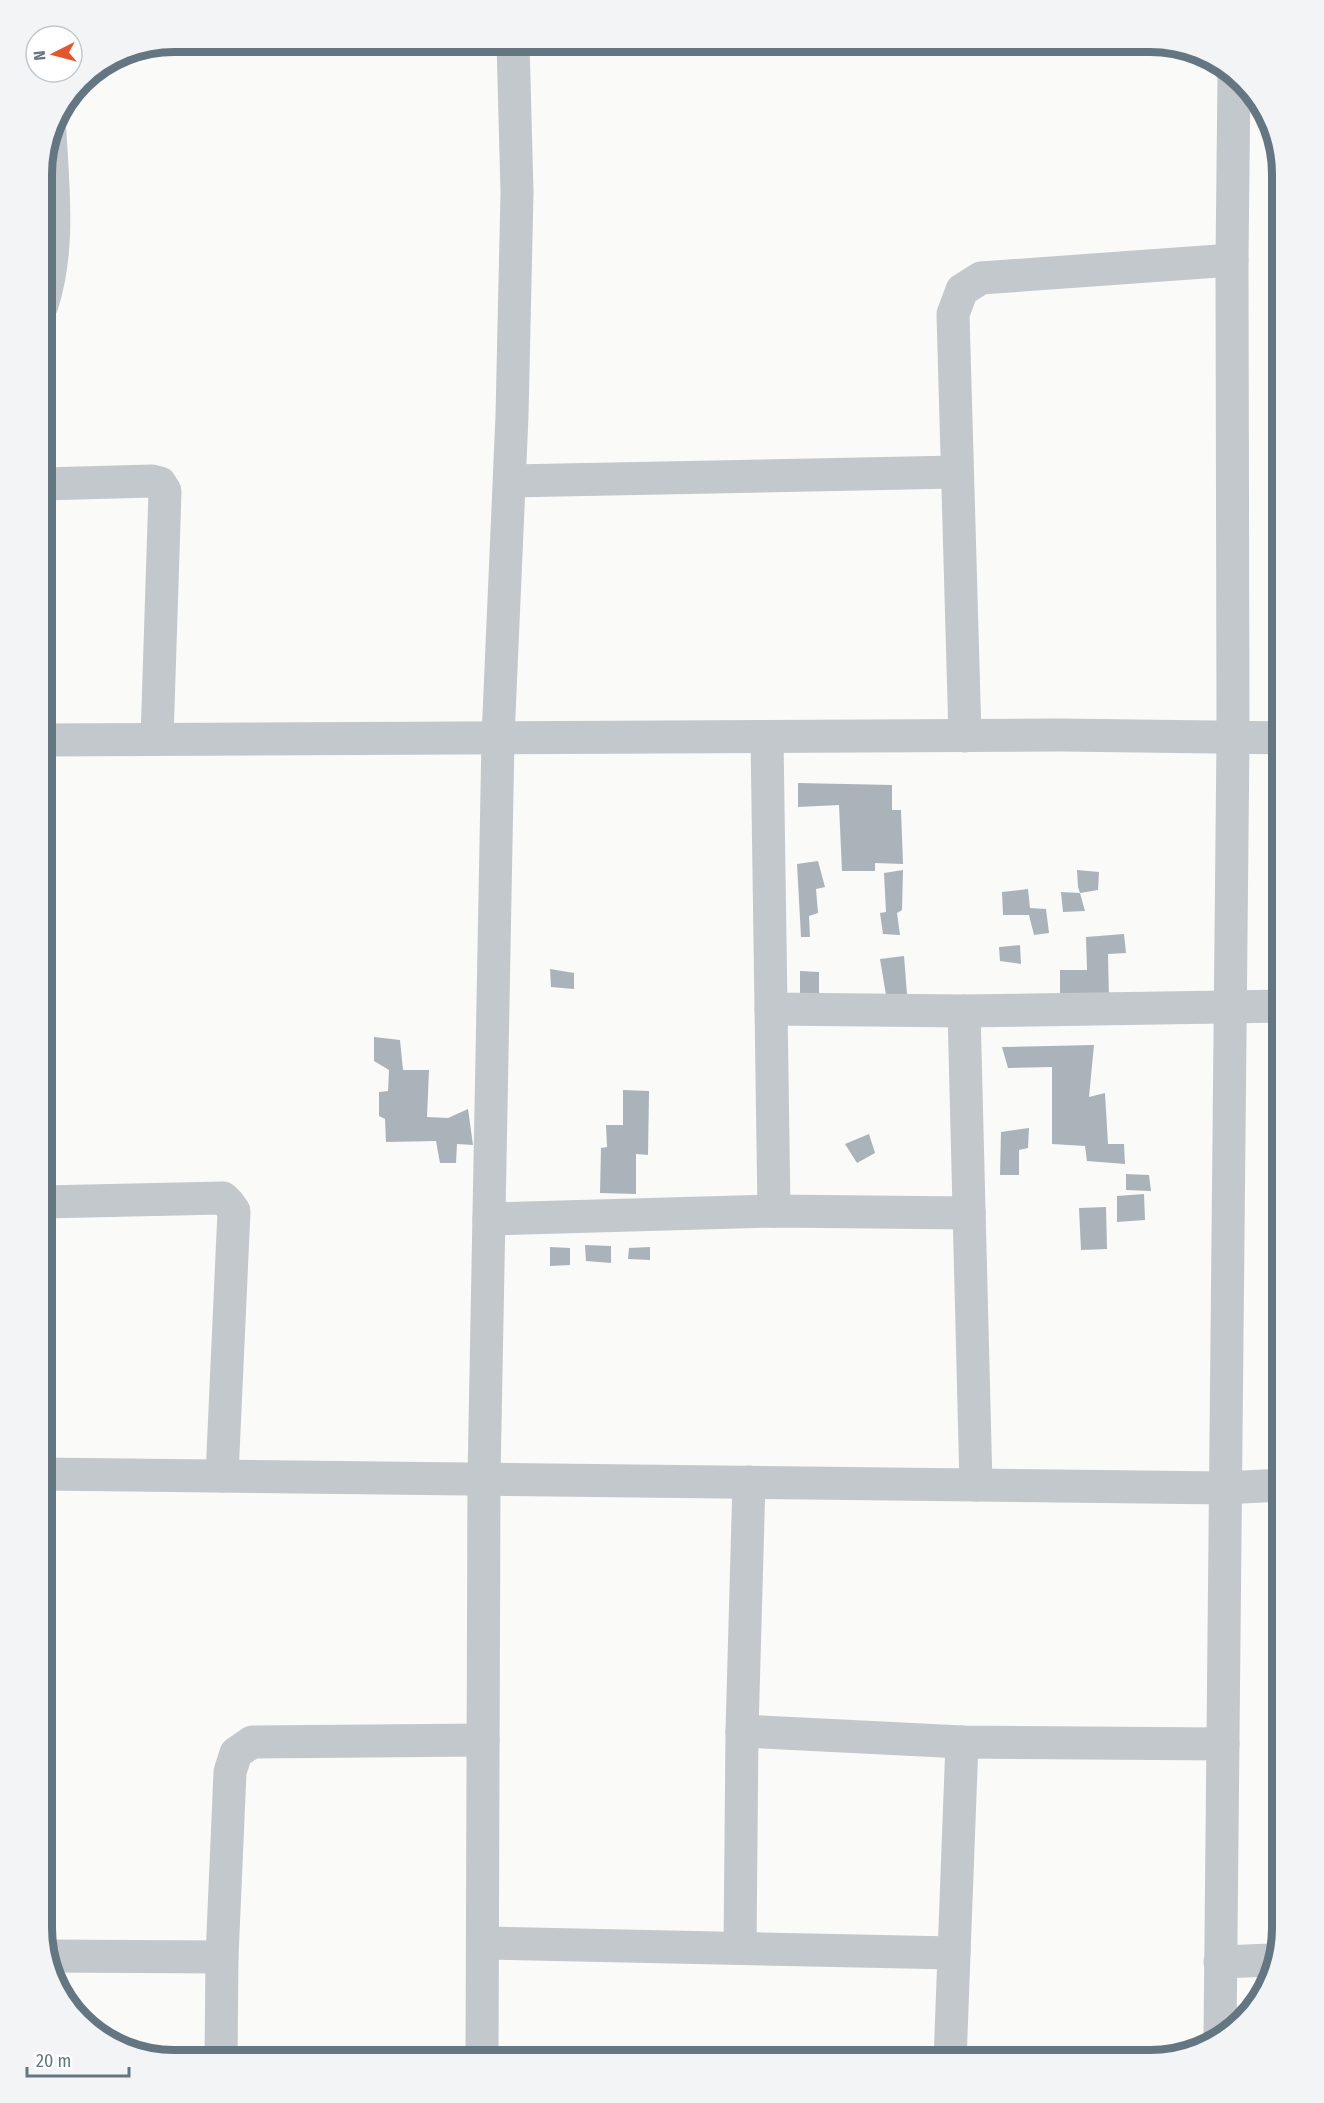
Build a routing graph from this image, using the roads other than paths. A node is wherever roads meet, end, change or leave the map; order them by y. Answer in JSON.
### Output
{"nodes":[{"id":1,"x":513,"y":52,"type":"edge"},
{"id":2,"x":1234,"y":87,"type":"edge"},
{"id":3,"x":53,"y":189,"type":"edge"},
{"id":4,"x":53,"y":249,"type":"edge"},
{"id":5,"x":1232,"y":260,"type":"junction"},
{"id":6,"x":957,"y":472,"type":"junction"},
{"id":7,"x":510,"y":481,"type":"junction"},
{"id":8,"x":53,"y":484,"type":"edge"},
{"id":9,"x":965,"y":736,"type":"junction"},
{"id":10,"x":767,"y":737,"type":"junction"},
{"id":11,"x":1233,"y":737,"type":"junction"},
{"id":12,"x":498,"y":738,"type":"junction"},
{"id":13,"x":1272,"y":738,"type":"edge"},
{"id":14,"x":53,"y":740,"type":"edge"},
{"id":15,"x":157,"y":740,"type":"junction"},
{"id":16,"x":1272,"y":1006,"type":"edge"},
{"id":17,"x":771,"y":1008,"type":"junction"},
{"id":18,"x":1230,"y":1008,"type":"junction"},
{"id":19,"x":964,"y":1011,"type":"junction"},
{"id":20,"x":52,"y":1202,"type":"edge"},
{"id":21,"x":774,"y":1211,"type":"junction"},
{"id":22,"x":969,"y":1213,"type":"junction"},
{"id":23,"x":489,"y":1219,"type":"junction"},
{"id":24,"x":52,"y":1474,"type":"edge"},
{"id":25,"x":222,"y":1476,"type":"junction"},
{"id":26,"x":484,"y":1478,"type":"junction"},
{"id":27,"x":749,"y":1482,"type":"junction"},
{"id":28,"x":976,"y":1485,"type":"junction"},
{"id":29,"x":1272,"y":1486,"type":"edge"},
{"id":30,"x":1226,"y":1488,"type":"junction"},
{"id":31,"x":742,"y":1731,"type":"junction"},
{"id":32,"x":483,"y":1740,"type":"junction"},
{"id":33,"x":962,"y":1742,"type":"junction"},
{"id":34,"x":1223,"y":1744,"type":"junction"},
{"id":35,"x":483,"y":1943,"type":"junction"},
{"id":36,"x":740,"y":1948,"type":"junction"},
{"id":37,"x":954,"y":1953,"type":"junction"},
{"id":38,"x":56,"y":1956,"type":"edge"},
{"id":39,"x":222,"y":1957,"type":"junction"},
{"id":40,"x":1267,"y":1960,"type":"edge"},
{"id":41,"x":1221,"y":1962,"type":"junction"},
{"id":42,"x":1220,"y":2028,"type":"edge"},
{"id":43,"x":221,"y":2050,"type":"edge"},
{"id":44,"x":482,"y":2050,"type":"edge"},
{"id":45,"x":950,"y":2050,"type":"edge"}],
"edges":[{"from":1,"to":7,"type":"street"},
{"from":2,"to":5,"type":"street"},
{"from":3,"to":4,"type":"street"},
{"from":5,"to":6,"type":"street"},
{"from":5,"to":11,"type":"street"},
{"from":6,"to":7,"type":"street"},
{"from":6,"to":9,"type":"street"},
{"from":7,"to":12,"type":"street"},
{"from":8,"to":15,"type":"street"},
{"from":9,"to":10,"type":"street"},
{"from":9,"to":11,"type":"street"},
{"from":10,"to":12,"type":"street"},
{"from":10,"to":17,"type":"street"},
{"from":11,"to":13,"type":"street"},
{"from":11,"to":18,"type":"street"},
{"from":12,"to":15,"type":"street"},
{"from":12,"to":23,"type":"street"},
{"from":14,"to":15,"type":"street"},
{"from":16,"to":18,"type":"street"},
{"from":17,"to":19,"type":"street"},
{"from":17,"to":21,"type":"street"},
{"from":18,"to":19,"type":"street"},
{"from":18,"to":30,"type":"street"},
{"from":19,"to":22,"type":"street"},
{"from":20,"to":25,"type":"street"},
{"from":21,"to":22,"type":"street"},
{"from":21,"to":23,"type":"street"},
{"from":22,"to":28,"type":"street"},
{"from":23,"to":26,"type":"street"},
{"from":24,"to":25,"type":"street"},
{"from":25,"to":26,"type":"street"},
{"from":26,"to":27,"type":"street"},
{"from":26,"to":32,"type":"street"},
{"from":27,"to":28,"type":"street"},
{"from":27,"to":31,"type":"street"},
{"from":28,"to":30,"type":"street"},
{"from":29,"to":30,"type":"street"},
{"from":30,"to":34,"type":"street"},
{"from":31,"to":33,"type":"street"},
{"from":31,"to":36,"type":"street"},
{"from":32,"to":35,"type":"street"},
{"from":32,"to":39,"type":"street"},
{"from":33,"to":34,"type":"street"},
{"from":33,"to":37,"type":"street"},
{"from":34,"to":41,"type":"street"},
{"from":35,"to":36,"type":"street"},
{"from":35,"to":44,"type":"street"},
{"from":36,"to":37,"type":"street"},
{"from":37,"to":45,"type":"street"},
{"from":38,"to":39,"type":"street"},
{"from":39,"to":43,"type":"street"},
{"from":40,"to":41,"type":"street"},
{"from":41,"to":42,"type":"street"}]}
